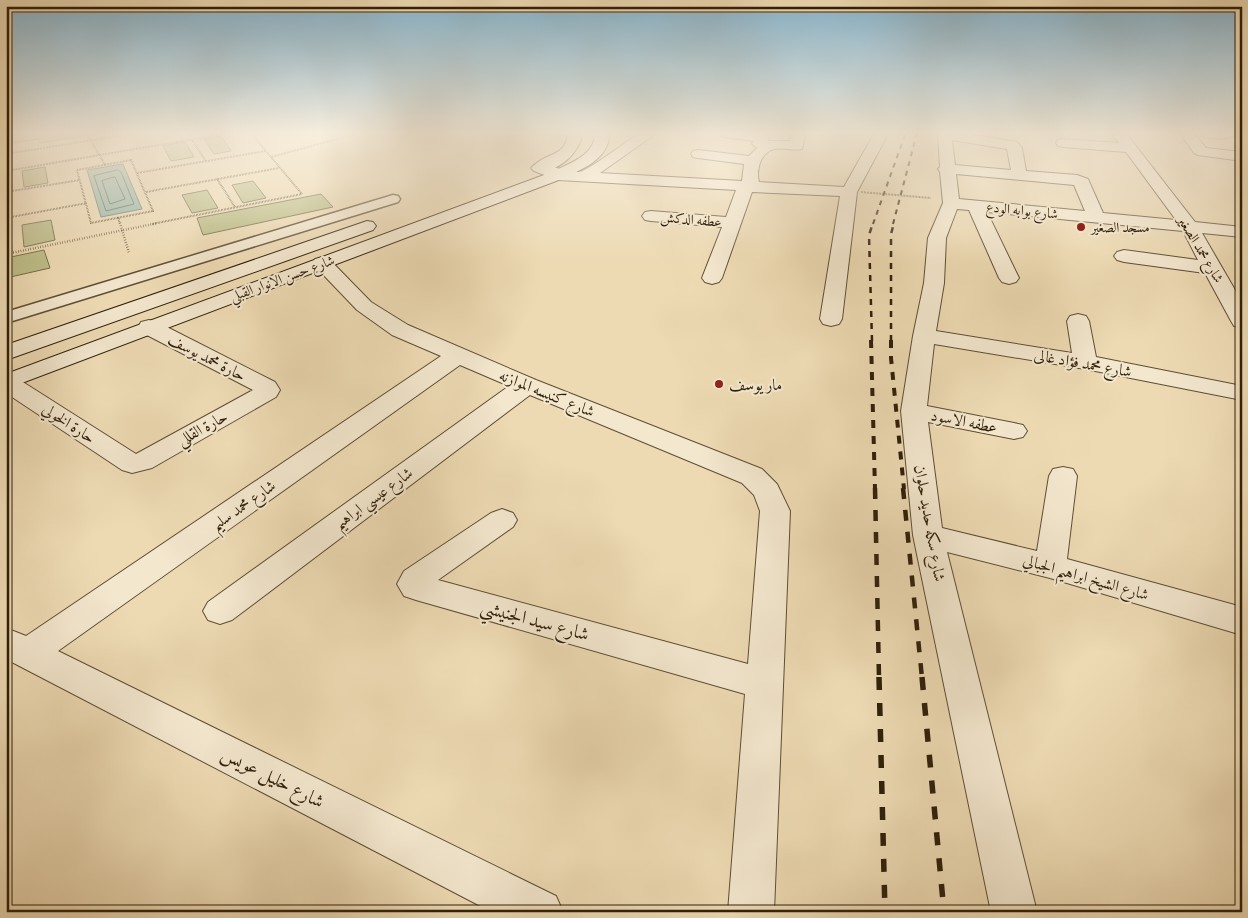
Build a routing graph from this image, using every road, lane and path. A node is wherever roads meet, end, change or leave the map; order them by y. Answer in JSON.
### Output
{"nodes":[{"id":1,"x":8,"y":175,"type":"edge"},
{"id":2,"x":78,"y":175,"type":"edge"},
{"id":3,"x":138,"y":175,"type":"edge"},
{"id":4,"x":241,"y":175,"type":"edge"},
{"id":5,"x":286,"y":175,"type":"edge"},
{"id":6,"x":519,"y":175,"type":"edge"},
{"id":7,"x":556,"y":175,"type":"edge"},
{"id":8,"x":569,"y":175,"type":"edge"},
{"id":9,"x":748,"y":175,"type":"edge"},
{"id":10,"x":863,"y":175,"type":"edge"},
{"id":11,"x":947,"y":175,"type":"edge"},
{"id":12,"x":1028,"y":175,"type":"edge"},
{"id":13,"x":1152,"y":175,"type":"edge"},
{"id":14,"x":584,"y":176,"type":"joint"},
{"id":15,"x":217,"y":179,"type":"junction"},
{"id":16,"x":80,"y":180,"type":"junction"},
{"id":17,"x":749,"y":186,"type":"junction"},
{"id":18,"x":6,"y":192,"type":"edge"},
{"id":19,"x":10,"y":192,"type":"junction"},
{"id":20,"x":146,"y":192,"type":"junction"},
{"id":21,"x":855,"y":192,"type":"junction"},
{"id":22,"x":392,"y":199,"type":"dead end"},
{"id":23,"x":952,"y":202,"type":"junction"},
{"id":24,"x":86,"y":204,"type":"junction"},
{"id":25,"x":235,"y":207,"type":"junction"},
{"id":26,"x":651,"y":216,"type":"dead end"},
{"id":27,"x":1096,"y":217,"type":"junction"},
{"id":28,"x":7,"y":218,"type":"edge"},
{"id":29,"x":732,"y":223,"type":"junction"},
{"id":30,"x":1189,"y":226,"type":"junction"},
{"id":31,"x":1242,"y":232,"type":"edge"},
{"id":32,"x":12,"y":253,"type":"junction"},
{"id":33,"x":6,"y":254,"type":"edge"},
{"id":34,"x":1124,"y":256,"type":"dead end"},
{"id":35,"x":189,"y":262,"type":"junction"},
{"id":36,"x":322,"y":263,"type":"junction"},
{"id":37,"x":1213,"y":268,"type":"junction"},
{"id":38,"x":712,"y":278,"type":"dead end"},
{"id":39,"x":1009,"y":278,"type":"dead end"},
{"id":40,"x":210,"y":281,"type":"junction"},
{"id":41,"x":1239,"y":310,"type":"edge"},
{"id":42,"x":6,"y":318,"type":"edge"},
{"id":43,"x":831,"y":319,"type":"dead end"},
{"id":44,"x":1078,"y":321,"type":"dead end"},
{"id":45,"x":149,"y":327,"type":"junction"},
{"id":46,"x":924,"y":336,"type":"junction"},
{"id":47,"x":6,"y":353,"type":"edge"},
{"id":48,"x":457,"y":356,"type":"junction"},
{"id":49,"x":1085,"y":362,"type":"junction"},
{"id":50,"x":6,"y":382,"type":"edge"},
{"id":51,"x":527,"y":385,"type":"junction"},
{"id":52,"x":266,"y":387,"type":"joint"},
{"id":53,"x":1242,"y":393,"type":"edge"},
{"id":54,"x":914,"y":411,"type":"junction"},
{"id":55,"x":1014,"y":430,"type":"dead end"},
{"id":56,"x":132,"y":464,"type":"joint"},
{"id":57,"x":1062,"y":476,"type":"dead end"},
{"id":58,"x":502,"y":520,"type":"dead end"},
{"id":59,"x":929,"y":536,"type":"junction"},
{"id":60,"x":1050,"y":566,"type":"junction"},
{"id":61,"x":220,"y":611,"type":"dead end"},
{"id":62,"x":1242,"y":621,"type":"edge"},
{"id":63,"x":18,"y":647,"type":"edge"},
{"id":64,"x":765,"y":684,"type":"junction"},
{"id":65,"x":540,"y":912,"type":"edge"},
{"id":66,"x":751,"y":912,"type":"edge"},
{"id":67,"x":1014,"y":912,"type":"edge"}],
"edges":[{"from":1,"to":19,"type":"path"},
{"from":2,"to":16,"type":"path"},
{"from":3,"to":20,"type":"path"},
{"from":4,"to":15,"type":"path"},
{"from":5,"to":25,"type":"path"},
{"from":6,"to":40,"type":"street","name":"شارع حسن الانوار القبلي"},
{"from":7,"to":36,"type":"street","name":"شارع حسن الانوار القبلي"},
{"from":8,"to":14,"type":"street"},
{"from":9,"to":17,"type":"street"},
{"from":10,"to":21,"type":"street"},
{"from":11,"to":23,"type":"street"},
{"from":12,"to":27,"type":"street"},
{"from":13,"to":30,"type":"street","name":"شارع محمد الصغير"},
{"from":14,"to":17,"type":"street"},
{"from":15,"to":20,"type":"path"},
{"from":15,"to":25,"type":"path"},
{"from":16,"to":19,"type":"path"},
{"from":16,"to":24,"type":"path"},
{"from":17,"to":21,"type":"street"},
{"from":17,"to":29,"type":"street"},
{"from":18,"to":19,"type":"path"},
{"from":20,"to":24,"type":"path"},
{"from":21,"to":23,"type":"path","bridge":true},
{"from":21,"to":43,"type":"street"},
{"from":22,"to":35,"type":"lane"},
{"from":23,"to":27,"type":"street","name":"شارع بوابه الودع"},
{"from":23,"to":39,"type":"street"},
{"from":23,"to":46,"type":"street","name":"شارع سكه حديد حلوان"},
{"from":24,"to":28,"type":"path"},
{"from":25,"to":32,"type":"path"},
{"from":26,"to":29,"type":"street","name":"عطفه الدكش"},
{"from":27,"to":30,"type":"street","name":"شارع بوابه الودع"},
{"from":28,"to":32,"type":"path"},
{"from":29,"to":38,"type":"street"},
{"from":30,"to":31,"type":"street","name":"شارع بوابه الودع"},
{"from":30,"to":37,"type":"street","name":"شارع محمد الصغير"},
{"from":32,"to":33,"type":"path"},
{"from":34,"to":37,"type":"street"},
{"from":35,"to":40,"type":"lane"},
{"from":35,"to":42,"type":"lane"},
{"from":36,"to":45,"type":"street","name":"شارع حسن الانوار القبلي"},
{"from":36,"to":48,"type":"street","name":"شارع كنيسه الموازنه"},
{"from":37,"to":41,"type":"street","name":"شارع محمد الصغير"},
{"from":40,"to":47,"type":"street","name":"شارع حسن الانوار القبلي"},
{"from":44,"to":49,"type":"street"},
{"from":45,"to":50,"type":"street","name":"شارع حسن الانوار القبلي"},
{"from":45,"to":52,"type":"street","name":"حارة محمد يوسف"},
{"from":46,"to":49,"type":"street","name":"شارع محمد فؤاد غالى"},
{"from":46,"to":54,"type":"street","name":"شارع سكه حديد حلوان"},
{"from":48,"to":51,"type":"street","name":"شارع كنيسه الموازنه"},
{"from":48,"to":63,"type":"street","name":"شارع محمد سليم"},
{"from":49,"to":53,"type":"street","name":"شارع محمد فؤاد غالى"},
{"from":50,"to":56,"type":"street","name":"حارة الخولي"},
{"from":51,"to":61,"type":"street","name":"شارع عيسي ابراهيم"},
{"from":51,"to":64,"type":"street","name":"شارع كنيسه الموازنه"},
{"from":52,"to":56,"type":"street","name":"حارة القللي"},
{"from":54,"to":55,"type":"street","name":"عطفه الاسود"},
{"from":54,"to":59,"type":"street","name":"شارع سكه حديد حلوان"},
{"from":57,"to":60,"type":"street"},
{"from":58,"to":64,"type":"street","name":"شارع سيد الجنيشي"},
{"from":59,"to":60,"type":"street","name":"شارع الشيخ ابراهيم الجبالي"},
{"from":59,"to":67,"type":"street","name":"شارع سكه حديد حلوان"},
{"from":60,"to":62,"type":"street","name":"شارع الشيخ ابراهيم الجبالي"},
{"from":63,"to":65,"type":"street","name":"شارع خليل عويس"},
{"from":64,"to":66,"type":"street"}]}
